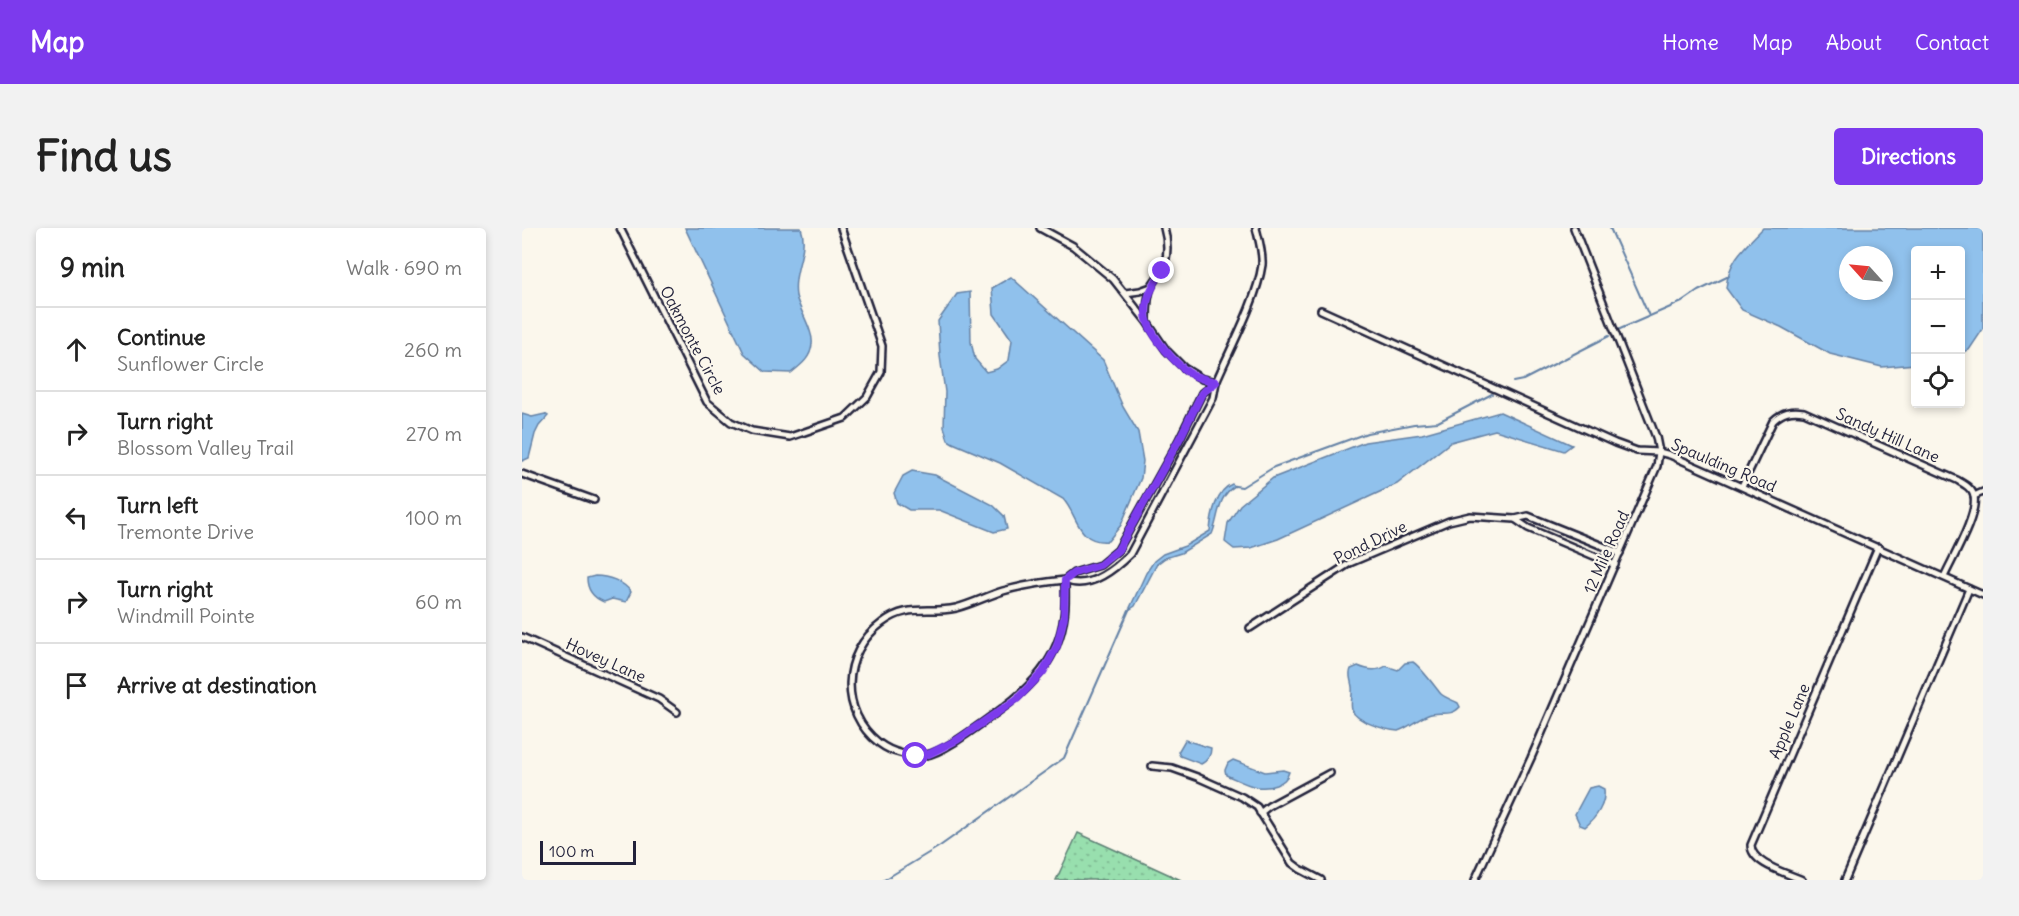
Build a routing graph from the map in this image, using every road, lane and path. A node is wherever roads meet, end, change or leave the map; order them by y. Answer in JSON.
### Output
{"nodes":[{"id":1,"x":620,"y":228,"type":"edge"},
{"id":2,"x":841,"y":228,"type":"edge"},
{"id":3,"x":1040,"y":228,"type":"edge"},
{"id":4,"x":1164,"y":228,"type":"edge"},
{"id":5,"x":1256,"y":228,"type":"edge"},
{"id":6,"x":1574,"y":228,"type":"edge"},
{"id":7,"x":1151,"y":287,"type":"junction"},
{"id":8,"x":1125,"y":293,"type":"junction"},
{"id":9,"x":1321,"y":310,"type":"dead end"},
{"id":10,"x":1148,"y":322,"type":"junction"},
{"id":11,"x":1216,"y":382,"type":"junction"},
{"id":12,"x":1659,"y":452,"type":"junction"},
{"id":13,"x":522,"y":474,"type":"edge"},
{"id":14,"x":1742,"y":486,"type":"junction"},
{"id":15,"x":1983,"y":492,"type":"edge"},
{"id":16,"x":1974,"y":496,"type":"junction"},
{"id":17,"x":594,"y":500,"type":"dead end"},
{"id":18,"x":1515,"y":519,"type":"junction"},
{"id":19,"x":1575,"y":534,"type":"junction"},
{"id":20,"x":1571,"y":545,"type":"junction"},
{"id":21,"x":1878,"y":547,"type":"junction"},
{"id":22,"x":1620,"y":553,"type":"junction"},
{"id":23,"x":1615,"y":565,"type":"junction"},
{"id":24,"x":1944,"y":577,"type":"junction"},
{"id":25,"x":1065,"y":580,"type":"junction"},
{"id":26,"x":1969,"y":589,"type":"junction"},
{"id":27,"x":1983,"y":595,"type":"edge"},
{"id":28,"x":1250,"y":628,"type":"dead end"},
{"id":29,"x":522,"y":637,"type":"edge"},
{"id":30,"x":677,"y":712,"type":"dead end"},
{"id":31,"x":1152,"y":766,"type":"dead end"},
{"id":32,"x":1329,"y":773,"type":"dead end"},
{"id":33,"x":1260,"y":813,"type":"junction"},
{"id":34,"x":1321,"y":880,"type":"edge"},
{"id":35,"x":1475,"y":880,"type":"edge"},
{"id":36,"x":1802,"y":880,"type":"edge"},
{"id":37,"x":1845,"y":880,"type":"edge"}],
"edges":[{"from":1,"to":2,"type":"street","name":"Oakmonte Circle"},
{"from":3,"to":8,"type":"street"},
{"from":4,"to":7,"type":"street"},
{"from":5,"to":11,"type":"street"},
{"from":6,"to":12,"type":"street"},
{"from":7,"to":8,"type":"street"},
{"from":7,"to":10,"type":"street"},
{"from":8,"to":10,"type":"street"},
{"from":9,"to":12,"type":"street","name":"Spaulding Road"},
{"from":10,"to":11,"type":"street"},
{"from":11,"to":25,"type":"street"},
{"from":11,"to":25,"type":"street"},
{"from":12,"to":14,"type":"street","name":"Spaulding Road"},
{"from":12,"to":22,"type":"street","name":"12 Mile Road"},
{"from":13,"to":17,"type":"street"},
{"from":14,"to":16,"type":"street","name":"Sandy Hill Lane"},
{"from":14,"to":21,"type":"street","name":"Spaulding Road"},
{"from":15,"to":16,"type":"street"},
{"from":16,"to":24,"type":"street"},
{"from":18,"to":19,"type":"street","name":"Pond Drive"},
{"from":18,"to":20,"type":"street","name":"Pond Drive"},
{"from":18,"to":28,"type":"street","name":"Pond Drive"},
{"from":19,"to":20,"type":"street"},
{"from":19,"to":22,"type":"street","name":"Pond Drive"},
{"from":20,"to":23,"type":"street","name":"Pond Drive"},
{"from":21,"to":24,"type":"street","name":"Spaulding Road"},
{"from":21,"to":36,"type":"street","name":"Apple Lane"},
{"from":22,"to":23,"type":"street","name":"12 Mile Road"},
{"from":23,"to":35,"type":"street","name":"12 Mile Road"},
{"from":24,"to":26,"type":"street","name":"Spaulding Road"},
{"from":25,"to":25,"type":"street"},
{"from":26,"to":27,"type":"street","name":"Spaulding Road"},
{"from":26,"to":37,"type":"street"},
{"from":29,"to":30,"type":"street","name":"Hovey Lane"},
{"from":31,"to":33,"type":"street"},
{"from":32,"to":33,"type":"street"},
{"from":33,"to":34,"type":"street"}]}
